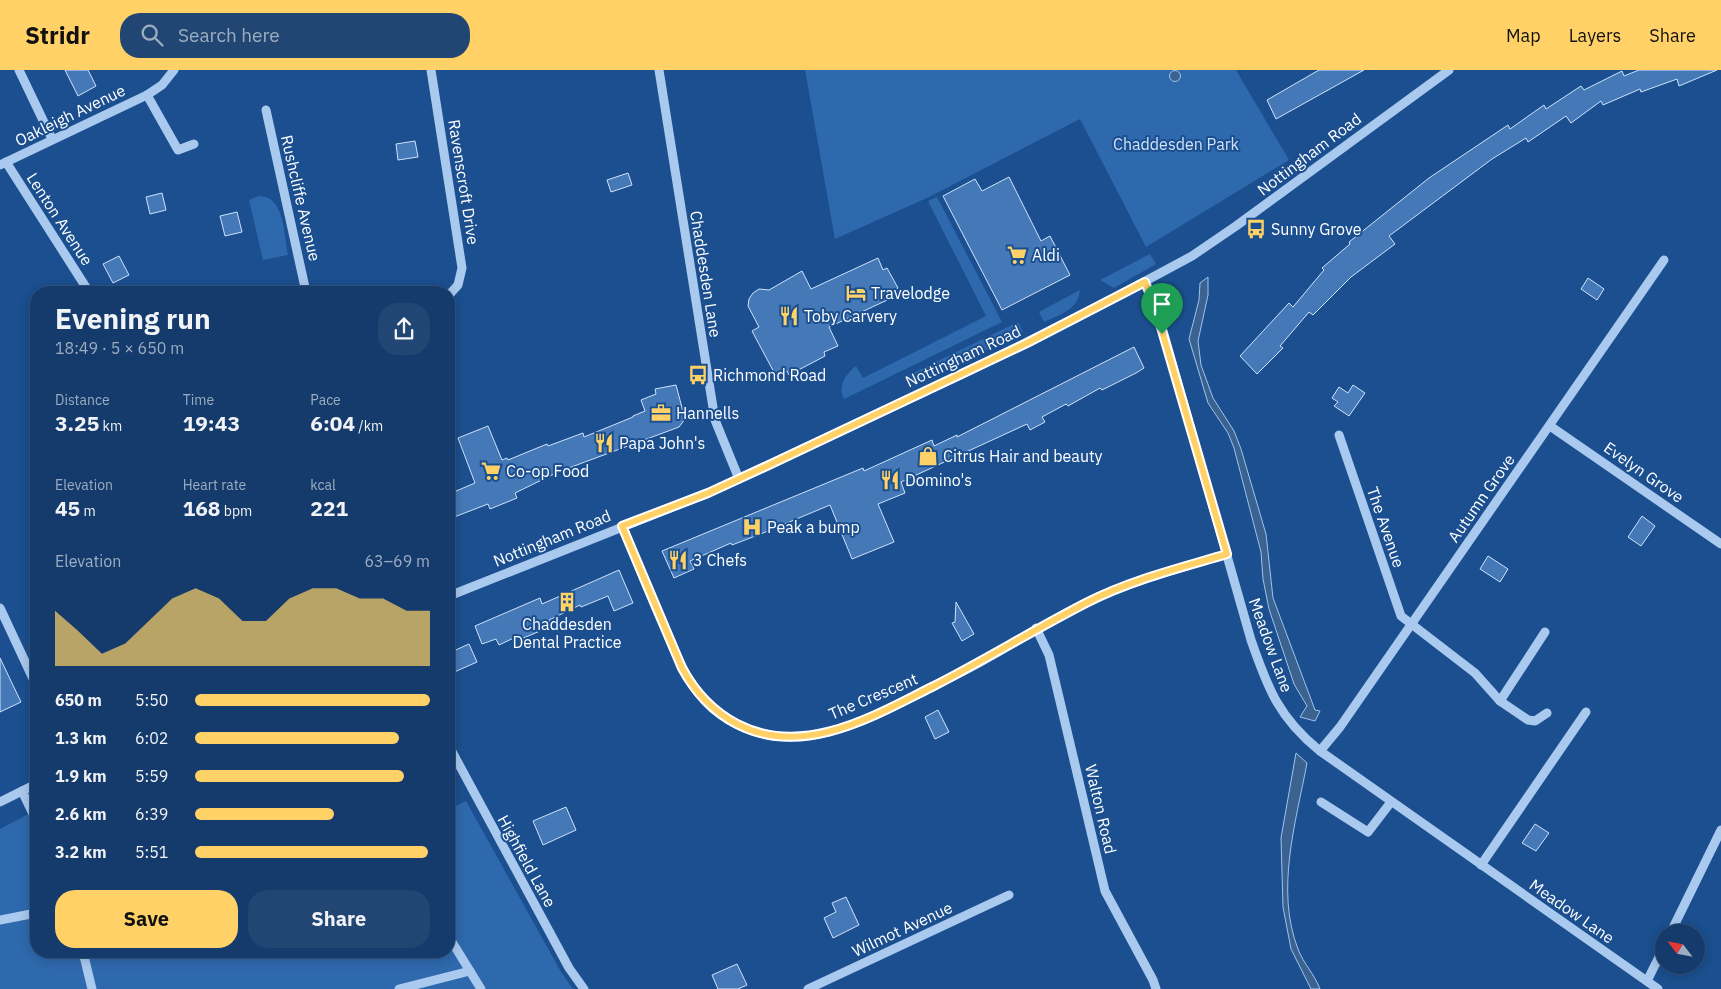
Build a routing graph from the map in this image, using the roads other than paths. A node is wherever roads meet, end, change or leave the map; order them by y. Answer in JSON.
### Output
{"nodes":[{"id":1,"x":19,"y":70,"type":"edge"},
{"id":2,"x":174,"y":70,"type":"edge"},
{"id":3,"x":431,"y":70,"type":"edge"},
{"id":4,"x":659,"y":70,"type":"edge"},
{"id":5,"x":1449,"y":70,"type":"edge"},
{"id":6,"x":147,"y":95,"type":"junction"},
{"id":7,"x":266,"y":110,"type":"dead end"},
{"id":8,"x":52,"y":139,"type":"junction"},
{"id":9,"x":194,"y":144,"type":"dead end"},
{"id":10,"x":3,"y":163,"type":"edge"},
{"id":11,"x":1664,"y":260,"type":"dead end"},
{"id":12,"x":1145,"y":282,"type":"junction"},
{"id":13,"x":85,"y":286,"type":"edge"},
{"id":14,"x":305,"y":286,"type":"edge"},
{"id":15,"x":455,"y":288,"type":"edge"},
{"id":16,"x":1550,"y":426,"type":"junction"},
{"id":17,"x":1339,"y":434,"type":"dead end"},
{"id":18,"x":739,"y":479,"type":"junction"},
{"id":19,"x":622,"y":526,"type":"junction"},
{"id":20,"x":1721,"y":544,"type":"edge"},
{"id":21,"x":1227,"y":554,"type":"junction"},
{"id":22,"x":455,"y":594,"type":"edge"},
{"id":23,"x":0,"y":608,"type":"edge"},
{"id":24,"x":1411,"y":625,"type":"junction"},
{"id":25,"x":1036,"y":628,"type":"junction"},
{"id":26,"x":1545,"y":632,"type":"dead end"},
{"id":27,"x":30,"y":671,"type":"edge"},
{"id":28,"x":1500,"y":701,"type":"junction"},
{"id":29,"x":1586,"y":712,"type":"dead end"},
{"id":30,"x":1547,"y":713,"type":"dead end"},
{"id":31,"x":1320,"y":751,"type":"junction"},
{"id":32,"x":455,"y":757,"type":"edge"},
{"id":33,"x":30,"y":787,"type":"edge"},
{"id":34,"x":22,"y":791,"type":"junction"},
{"id":35,"x":0,"y":802,"type":"edge"},
{"id":36,"x":1322,"y":802,"type":"dead end"},
{"id":37,"x":1391,"y":802,"type":"junction"},
{"id":38,"x":30,"y":808,"type":"edge"},
{"id":39,"x":1721,"y":830,"type":"edge"},
{"id":40,"x":1481,"y":865,"type":"junction"},
{"id":41,"x":1009,"y":895,"type":"dead end"},
{"id":42,"x":30,"y":914,"type":"edge"},
{"id":43,"x":0,"y":920,"type":"edge"},
{"id":44,"x":1675,"y":924,"type":"edge"},
{"id":45,"x":455,"y":947,"type":"edge"},
{"id":46,"x":84,"y":958,"type":"edge"},
{"id":47,"x":1655,"y":965,"type":"edge"},
{"id":48,"x":470,"y":971,"type":"junction"},
{"id":49,"x":1647,"y":981,"type":"junction"},
{"id":50,"x":92,"y":989,"type":"edge"},
{"id":51,"x":399,"y":989,"type":"edge"},
{"id":52,"x":481,"y":989,"type":"edge"},
{"id":53,"x":584,"y":989,"type":"edge"},
{"id":54,"x":808,"y":989,"type":"edge"},
{"id":55,"x":1156,"y":989,"type":"edge"},
{"id":56,"x":1658,"y":989,"type":"edge"}],
"edges":[{"from":1,"to":8,"type":"street"},
{"from":2,"to":6,"type":"street","name":"Oakleigh Avenue"},
{"from":3,"to":15,"type":"street","name":"Ravenscroft Drive"},
{"from":4,"to":18,"type":"street","name":"Chaddesden Lane"},
{"from":5,"to":12,"type":"street","name":"Nottingham Road"},
{"from":6,"to":8,"type":"street","name":"Oakleigh Avenue"},
{"from":6,"to":9,"type":"street"},
{"from":7,"to":14,"type":"street","name":"Rushcliffe Avenue"},
{"from":8,"to":10,"type":"street","name":"Oakleigh Avenue"},
{"from":10,"to":13,"type":"street","name":"Lenton Avenue"},
{"from":11,"to":16,"type":"street","name":"Autumn Grove"},
{"from":12,"to":18,"type":"street","name":"Nottingham Road"},
{"from":12,"to":21,"type":"street","name":"Meadow Lane"},
{"from":16,"to":20,"type":"street","name":"Evelyn Grove"},
{"from":16,"to":24,"type":"street","name":"Autumn Grove"},
{"from":17,"to":24,"type":"street","name":"The Avenue"},
{"from":18,"to":19,"type":"street","name":"Nottingham Road"},
{"from":19,"to":22,"type":"street","name":"Nottingham Road"},
{"from":19,"to":25,"type":"street","name":"The Crescent"},
{"from":21,"to":25,"type":"street","name":"The Crescent"},
{"from":21,"to":31,"type":"street","name":"Meadow Lane"},
{"from":23,"to":27,"type":"street"},
{"from":24,"to":28,"type":"street","name":"The Avenue"},
{"from":24,"to":31,"type":"street","name":"Autumn Grove"},
{"from":25,"to":55,"type":"street","name":"Walton Road"},
{"from":26,"to":28,"type":"street"},
{"from":28,"to":30,"type":"street","name":"The Avenue"},
{"from":29,"to":40,"type":"street"},
{"from":31,"to":37,"type":"street","name":"Meadow Lane"},
{"from":32,"to":53,"type":"street","name":"Highfield Lane"},
{"from":33,"to":34,"type":"street"},
{"from":34,"to":35,"type":"street"},
{"from":34,"to":38,"type":"street"},
{"from":36,"to":37,"type":"street"},
{"from":37,"to":40,"type":"street","name":"Meadow Lane"},
{"from":39,"to":44,"type":"street"},
{"from":40,"to":49,"type":"street","name":"Meadow Lane"},
{"from":41,"to":54,"type":"street","name":"Wilmot Avenue"},
{"from":42,"to":43,"type":"street"},
{"from":45,"to":48,"type":"street"},
{"from":46,"to":50,"type":"street"},
{"from":47,"to":49,"type":"street"},
{"from":48,"to":51,"type":"street"},
{"from":48,"to":52,"type":"street"},
{"from":49,"to":56,"type":"street","name":"Meadow Lane"}]}
